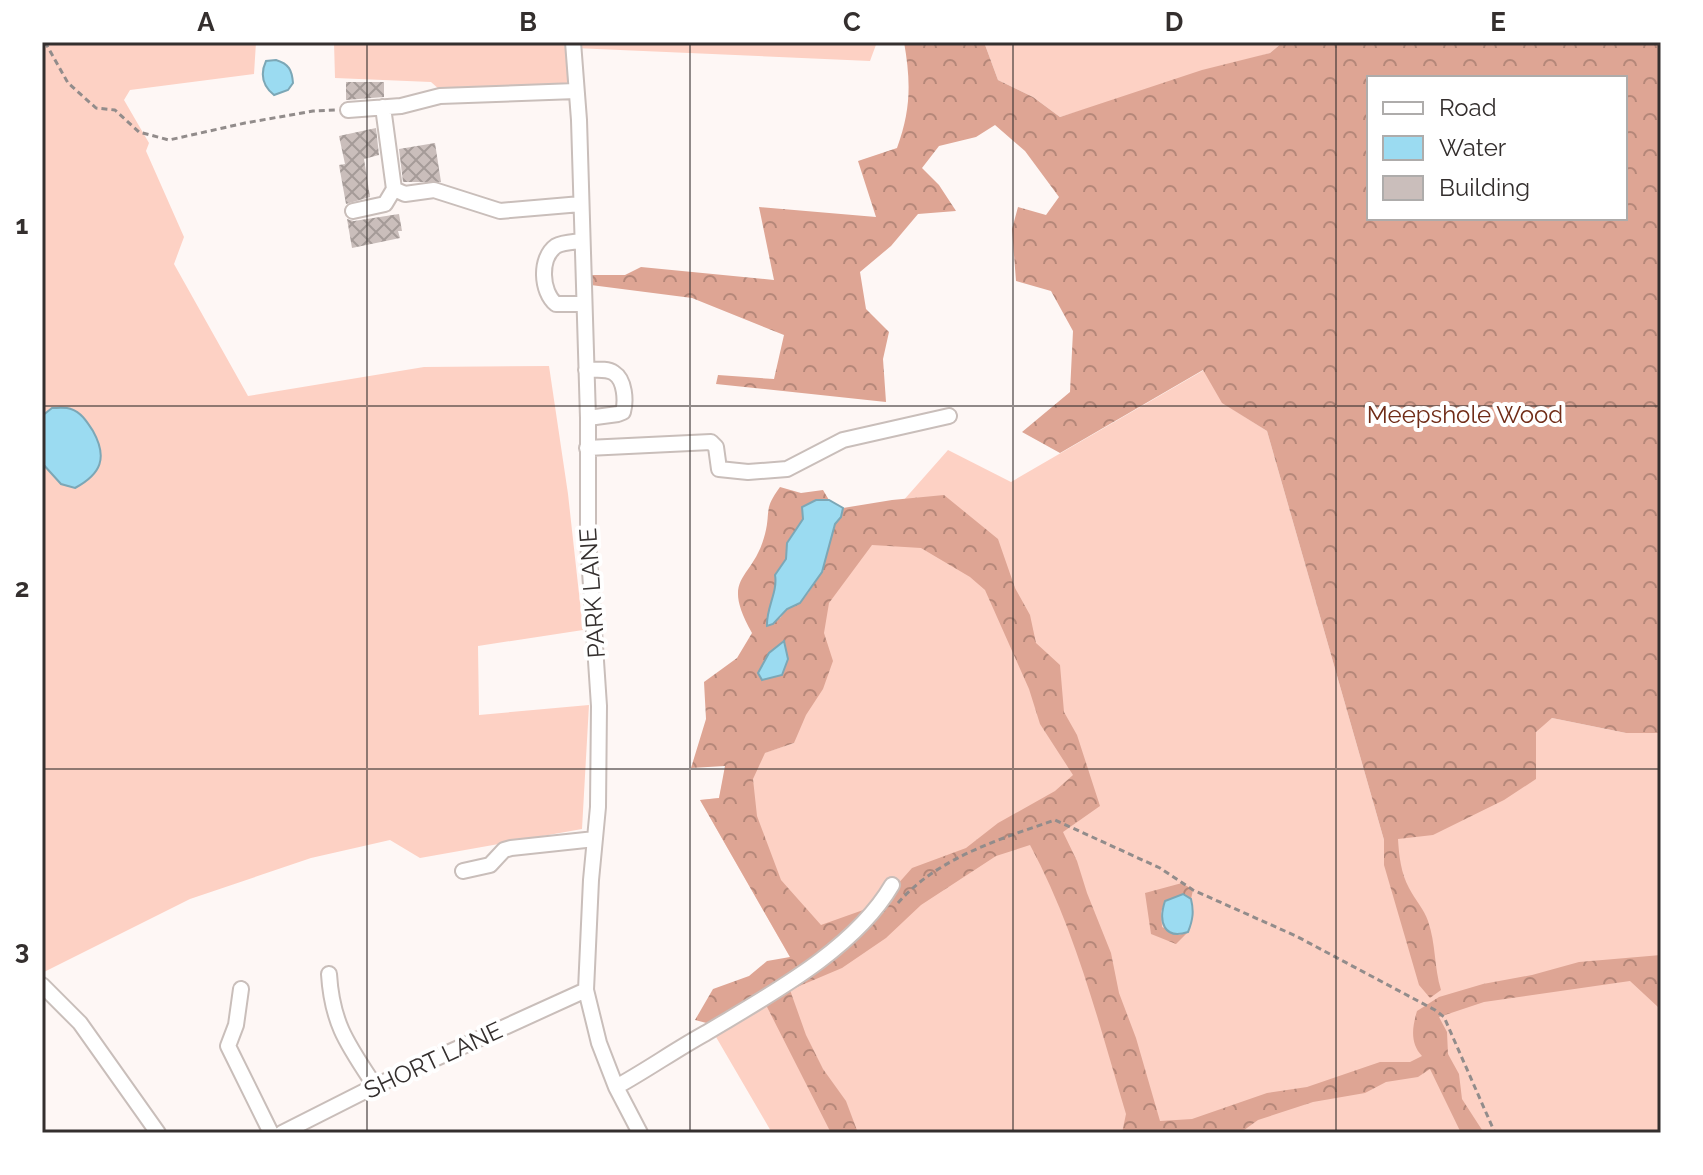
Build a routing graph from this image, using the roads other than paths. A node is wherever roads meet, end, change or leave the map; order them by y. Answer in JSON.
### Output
{"nodes":[{"id":1,"x":573,"y":42,"type":"edge"},
{"id":2,"x":576,"y":91,"type":"junction"},
{"id":3,"x":383,"y":107,"type":"junction"},
{"id":4,"x":348,"y":110,"type":"road end"},
{"id":5,"x":394,"y":189,"type":"junction"},
{"id":6,"x":581,"y":204,"type":"junction"},
{"id":7,"x":353,"y":211,"type":"dead end"},
{"id":8,"x":581,"y":241,"type":"junction"},
{"id":9,"x":584,"y":304,"type":"junction"},
{"id":10,"x":586,"y":370,"type":"junction"},
{"id":11,"x":949,"y":416,"type":"dead end"},
{"id":12,"x":588,"y":418,"type":"junction"},
{"id":13,"x":587,"y":448,"type":"junction"},
{"id":14,"x":595,"y":839,"type":"junction"},
{"id":15,"x":463,"y":871,"type":"dead end"},
{"id":16,"x":892,"y":885,"type":"dead end"},
{"id":17,"x":329,"y":974,"type":"dead end"},
{"id":18,"x":42,"y":985,"type":"edge"},
{"id":19,"x":241,"y":989,"type":"dead end"},
{"id":20,"x":586,"y":990,"type":"junction"},
{"id":21,"x":375,"y":1086,"type":"junction"},
{"id":22,"x":616,"y":1087,"type":"junction"},
{"id":23,"x":158,"y":1133,"type":"edge"},
{"id":24,"x":271,"y":1133,"type":"edge"},
{"id":25,"x":282,"y":1133,"type":"edge"},
{"id":26,"x":640,"y":1133,"type":"edge"}],
"edges":[{"from":1,"to":2,"type":"street","name":"PARK LANE"},
{"from":2,"to":3,"type":"street"},
{"from":2,"to":6,"type":"street","name":"PARK LANE"},
{"from":3,"to":4,"type":"street"},
{"from":3,"to":5,"type":"street"},
{"from":5,"to":6,"type":"street"},
{"from":5,"to":7,"type":"street"},
{"from":6,"to":8,"type":"street","name":"PARK LANE"},
{"from":8,"to":9,"type":"street","name":"PARK LANE"},
{"from":8,"to":9,"type":"street"},
{"from":9,"to":10,"type":"street","name":"PARK LANE"},
{"from":10,"to":12,"type":"street","name":"PARK LANE"},
{"from":10,"to":12,"type":"street"},
{"from":11,"to":13,"type":"street"},
{"from":12,"to":13,"type":"street","name":"PARK LANE"},
{"from":13,"to":14,"type":"street","name":"PARK LANE"},
{"from":14,"to":15,"type":"street"},
{"from":14,"to":20,"type":"street","name":"PARK LANE"},
{"from":16,"to":22,"type":"street"},
{"from":17,"to":21,"type":"street"},
{"from":18,"to":23,"type":"street"},
{"from":19,"to":24,"type":"street"},
{"from":20,"to":21,"type":"street","name":"SHORT LANE"},
{"from":20,"to":22,"type":"street","name":"PARK LANE"},
{"from":21,"to":25,"type":"street","name":"SHORT LANE"},
{"from":22,"to":26,"type":"street","name":"PARK LANE"}]}
